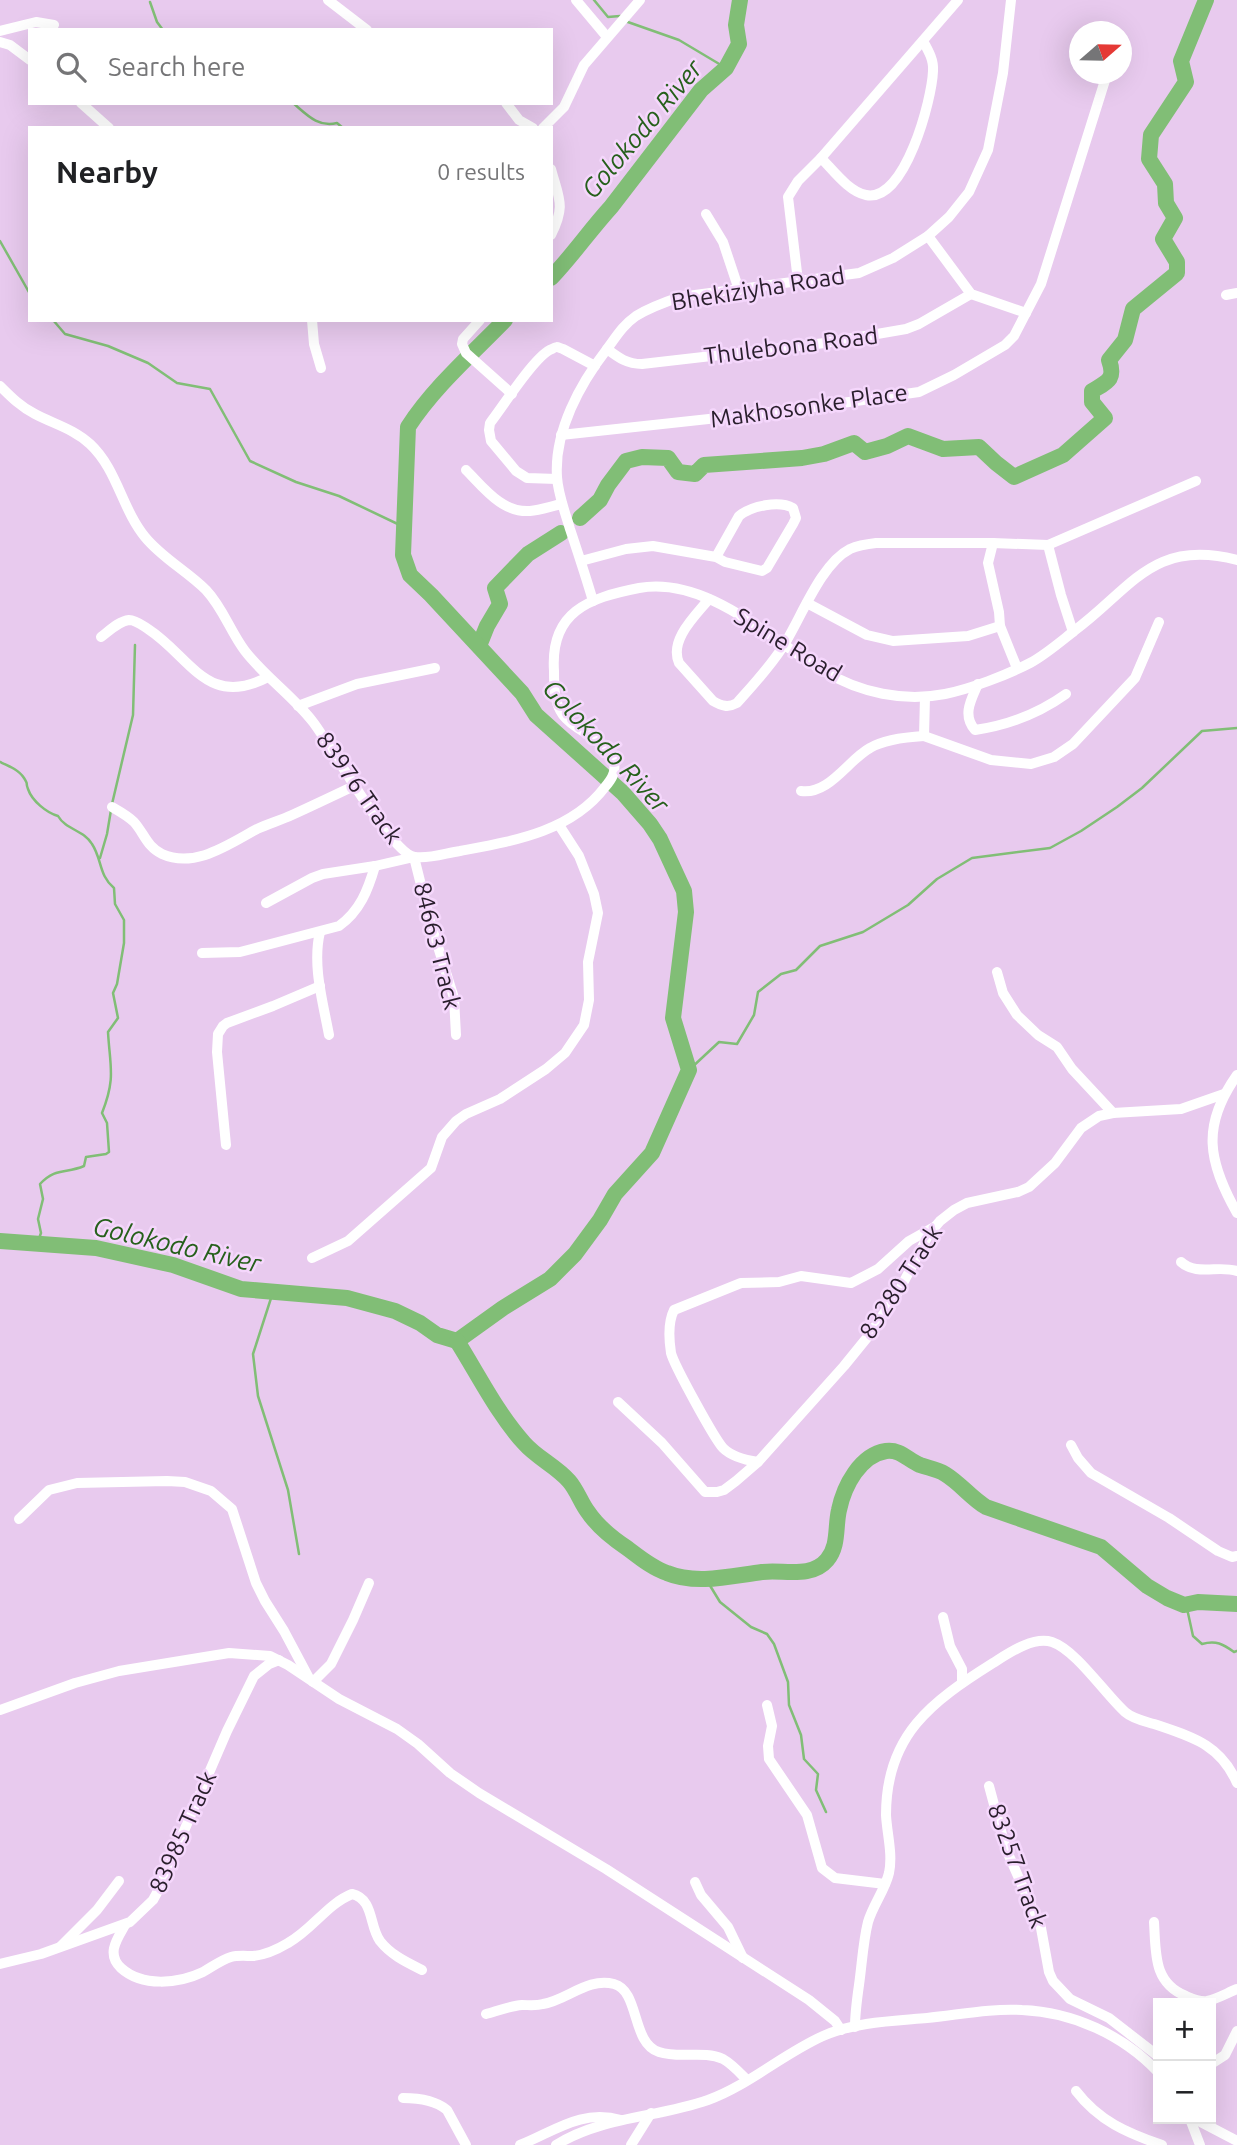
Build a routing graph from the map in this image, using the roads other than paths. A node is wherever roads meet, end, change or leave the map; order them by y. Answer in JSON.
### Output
{"nodes":[{"id":1,"x":328,"y":0,"type":"edge"},
{"id":2,"x":576,"y":0,"type":"edge"},
{"id":3,"x":640,"y":0,"type":"edge"},
{"id":4,"x":958,"y":0,"type":"edge"},
{"id":5,"x":1011,"y":0,"type":"edge"},
{"id":6,"x":54,"y":25,"type":"dead end"},
{"id":7,"x":363,"y":28,"type":"edge"},
{"id":8,"x":0,"y":31,"type":"edge"},
{"id":9,"x":607,"y":37,"type":"junction"},
{"id":10,"x":923,"y":41,"type":"junction"},
{"id":11,"x":0,"y":42,"type":"edge"},
{"id":12,"x":28,"y":58,"type":"edge"},
{"id":13,"x":1104,"y":84,"type":"edge"},
{"id":14,"x":83,"y":105,"type":"edge"},
{"id":15,"x":508,"y":105,"type":"edge"},
{"id":16,"x":107,"y":126,"type":"edge"},
{"id":17,"x":530,"y":126,"type":"edge"},
{"id":18,"x":545,"y":126,"type":"edge"},
{"id":19,"x":821,"y":158,"type":"junction"},
{"id":20,"x":553,"y":176,"type":"edge"},
{"id":21,"x":706,"y":214,"type":"dead end"},
{"id":22,"x":553,"y":231,"type":"edge"},
{"id":23,"x":928,"y":236,"type":"junction"},
{"id":24,"x":799,"y":281,"type":"junction"},
{"id":25,"x":739,"y":290,"type":"junction"},
{"id":26,"x":1237,"y":293,"type":"edge"},
{"id":27,"x":971,"y":295,"type":"junction"},
{"id":28,"x":1226,"y":295,"type":"dead end"},
{"id":29,"x":1027,"y":313,"type":"junction"},
{"id":30,"x":312,"y":322,"type":"edge"},
{"id":31,"x":478,"y":322,"type":"edge"},
{"id":32,"x":607,"y":349,"type":"junction"},
{"id":33,"x":595,"y":366,"type":"junction"},
{"id":34,"x":321,"y":368,"type":"dead end"},
{"id":35,"x":0,"y":386,"type":"edge"},
{"id":36,"x":512,"y":394,"type":"junction"},
{"id":37,"x":561,"y":435,"type":"junction"},
{"id":38,"x":466,"y":470,"type":"dead end"},
{"id":39,"x":557,"y":479,"type":"junction"},
{"id":40,"x":1196,"y":481,"type":"dead end"},
{"id":41,"x":562,"y":504,"type":"junction"},
{"id":42,"x":993,"y":543,"type":"junction"},
{"id":43,"x":1048,"y":545,"type":"junction"},
{"id":44,"x":716,"y":558,"type":"junction"},
{"id":45,"x":1237,"y":560,"type":"edge"},
{"id":46,"x":581,"y":561,"type":"junction"},
{"id":47,"x":709,"y":599,"type":"junction"},
{"id":48,"x":593,"y":601,"type":"junction"},
{"id":49,"x":807,"y":603,"type":"junction"},
{"id":50,"x":1159,"y":622,"type":"dead end"},
{"id":51,"x":1000,"y":626,"type":"junction"},
{"id":52,"x":1073,"y":632,"type":"junction"},
{"id":53,"x":101,"y":637,"type":"dead end"},
{"id":54,"x":785,"y":644,"type":"junction"},
{"id":55,"x":436,"y":668,"type":"dead end"},
{"id":56,"x":1017,"y":668,"type":"junction"},
{"id":57,"x":268,"y":677,"type":"junction"},
{"id":58,"x":978,"y":684,"type":"junction"},
{"id":59,"x":1066,"y":694,"type":"dead end"},
{"id":60,"x":925,"y":697,"type":"junction"},
{"id":61,"x":298,"y":706,"type":"junction"},
{"id":62,"x":924,"y":736,"type":"junction"},
{"id":63,"x":356,"y":785,"type":"junction"},
{"id":64,"x":802,"y":791,"type":"dead end"},
{"id":65,"x":112,"y":807,"type":"dead end"},
{"id":66,"x":559,"y":825,"type":"junction"},
{"id":67,"x":414,"y":857,"type":"junction"},
{"id":68,"x":375,"y":866,"type":"junction"},
{"id":69,"x":266,"y":903,"type":"dead end"},
{"id":70,"x":320,"y":932,"type":"junction"},
{"id":71,"x":202,"y":953,"type":"dead end"},
{"id":72,"x":997,"y":972,"type":"dead end"},
{"id":73,"x":320,"y":986,"type":"junction"},
{"id":74,"x":329,"y":1035,"type":"dead end"},
{"id":75,"x":456,"y":1035,"type":"dead end"},
{"id":76,"x":1237,"y":1075,"type":"edge"},
{"id":77,"x":1224,"y":1094,"type":"junction"},
{"id":78,"x":1113,"y":1113,"type":"junction"},
{"id":79,"x":226,"y":1145,"type":"dead end"},
{"id":80,"x":1234,"y":1201,"type":"edge"},
{"id":81,"x":1237,"y":1213,"type":"edge"},
{"id":82,"x":935,"y":1227,"type":"junction"},
{"id":83,"x":312,"y":1258,"type":"dead end"},
{"id":84,"x":1181,"y":1262,"type":"dead end"},
{"id":85,"x":1237,"y":1271,"type":"edge"},
{"id":86,"x":618,"y":1402,"type":"dead end"},
{"id":87,"x":1071,"y":1445,"type":"dead end"},
{"id":88,"x":758,"y":1462,"type":"junction"},
{"id":89,"x":19,"y":1519,"type":"dead end"},
{"id":90,"x":1237,"y":1556,"type":"edge"},
{"id":91,"x":369,"y":1583,"type":"dead end"},
{"id":92,"x":943,"y":1617,"type":"dead end"},
{"id":93,"x":279,"y":1660,"type":"junction"},
{"id":94,"x":311,"y":1680,"type":"junction"},
{"id":95,"x":962,"y":1684,"type":"junction"},
{"id":96,"x":767,"y":1705,"type":"dead end"},
{"id":97,"x":0,"y":1710,"type":"edge"},
{"id":98,"x":1237,"y":1783,"type":"edge"},
{"id":99,"x":989,"y":1786,"type":"dead end"},
{"id":100,"x":119,"y":1881,"type":"dead end"},
{"id":101,"x":695,"y":1882,"type":"dead end"},
{"id":102,"x":885,"y":1884,"type":"junction"},
{"id":103,"x":1154,"y":1922,"type":"dead end"},
{"id":104,"x":125,"y":1925,"type":"junction"},
{"id":105,"x":60,"y":1948,"type":"junction"},
{"id":106,"x":744,"y":1958,"type":"junction"},
{"id":107,"x":0,"y":1965,"type":"edge"},
{"id":108,"x":422,"y":1969,"type":"dead end"},
{"id":109,"x":1237,"y":1989,"type":"edge"},
{"id":110,"x":486,"y":2014,"type":"dead end"},
{"id":111,"x":855,"y":2027,"type":"junction"},
{"id":112,"x":841,"y":2031,"type":"junction"},
{"id":113,"x":1237,"y":2032,"type":"edge"},
{"id":114,"x":1153,"y":2052,"type":"edge"},
{"id":115,"x":1216,"y":2061,"type":"edge"},
{"id":116,"x":1153,"y":2067,"type":"edge"},
{"id":117,"x":747,"y":2080,"type":"junction"},
{"id":118,"x":1076,"y":2091,"type":"dead end"},
{"id":119,"x":403,"y":2098,"type":"dead end"},
{"id":120,"x":651,"y":2113,"type":"junction"},
{"id":121,"x":621,"y":2120,"type":"junction"},
{"id":122,"x":1192,"y":2124,"type":"edge"},
{"id":123,"x":1205,"y":2124,"type":"edge"},
{"id":124,"x":1237,"y":2141,"type":"edge"},
{"id":125,"x":466,"y":2145,"type":"edge"},
{"id":126,"x":520,"y":2145,"type":"edge"},
{"id":127,"x":556,"y":2145,"type":"edge"},
{"id":128,"x":631,"y":2145,"type":"edge"},
{"id":129,"x":1161,"y":2145,"type":"edge"},
{"id":130,"x":1200,"y":2145,"type":"edge"}],
"edges":[{"from":1,"to":7,"type":"street"},
{"from":2,"to":9,"type":"street"},
{"from":3,"to":9,"type":"street"},
{"from":4,"to":10,"type":"street"},
{"from":5,"to":23,"type":"street","name":"Bhekiziyha Road"},
{"from":6,"to":8,"type":"street"},
{"from":9,"to":18,"type":"street"},
{"from":10,"to":19,"type":"street"},
{"from":10,"to":19,"type":"street"},
{"from":11,"to":12,"type":"street"},
{"from":13,"to":29,"type":"street","name":"Makhosonke Place"},
{"from":14,"to":16,"type":"street"},
{"from":15,"to":17,"type":"street"},
{"from":19,"to":24,"type":"street"},
{"from":20,"to":22,"type":"street"},
{"from":21,"to":25,"type":"street"},
{"from":23,"to":24,"type":"street","name":"Bhekiziyha Road"},
{"from":23,"to":27,"type":"street"},
{"from":24,"to":25,"type":"street","name":"Bhekiziyha Road"},
{"from":25,"to":32,"type":"street","name":"Bhekiziyha Road"},
{"from":26,"to":28,"type":"street"},
{"from":27,"to":29,"type":"street"},
{"from":27,"to":32,"type":"street","name":"Thulebona Road"},
{"from":29,"to":37,"type":"street","name":"Makhosonke Place"},
{"from":30,"to":34,"type":"street"},
{"from":31,"to":36,"type":"street"},
{"from":32,"to":33,"type":"street","name":"Bhekiziyha Road"},
{"from":33,"to":36,"type":"street"},
{"from":33,"to":37,"type":"street","name":"Bhekiziyha Road"},
{"from":35,"to":57,"type":"street","name":"83976 Track"},
{"from":36,"to":39,"type":"street"},
{"from":37,"to":39,"type":"street","name":"Bhekiziyha Road"},
{"from":38,"to":41,"type":"street"},
{"from":39,"to":41,"type":"street","name":"Bhekiziyha Road"},
{"from":40,"to":43,"type":"street"},
{"from":41,"to":46,"type":"street","name":"Bhekiziyha Road"},
{"from":42,"to":43,"type":"street"},
{"from":42,"to":49,"type":"street"},
{"from":42,"to":51,"type":"street"},
{"from":43,"to":52,"type":"street"},
{"from":44,"to":44,"type":"street"},
{"from":44,"to":46,"type":"street"},
{"from":45,"to":52,"type":"street","name":"Spine Road"},
{"from":46,"to":48,"type":"street","name":"Bhekiziyha Road"},
{"from":47,"to":48,"type":"street","name":"Spine Road"},
{"from":47,"to":54,"type":"street","name":"Spine Road"},
{"from":47,"to":54,"type":"street"},
{"from":48,"to":66,"type":"street","name":"83976 Track"},
{"from":49,"to":51,"type":"street"},
{"from":49,"to":54,"type":"street"},
{"from":50,"to":62,"type":"street"},
{"from":51,"to":56,"type":"street"},
{"from":52,"to":56,"type":"street","name":"Spine Road"},
{"from":53,"to":57,"type":"street"},
{"from":54,"to":60,"type":"street","name":"Spine Road"},
{"from":55,"to":61,"type":"street"},
{"from":56,"to":58,"type":"street","name":"Spine Road"},
{"from":57,"to":61,"type":"street","name":"83976 Track"},
{"from":58,"to":59,"type":"street"},
{"from":58,"to":60,"type":"street","name":"Spine Road"},
{"from":60,"to":62,"type":"street"},
{"from":61,"to":63,"type":"street","name":"83976 Track"},
{"from":62,"to":64,"type":"street"},
{"from":63,"to":65,"type":"street"},
{"from":63,"to":67,"type":"street","name":"83976 Track"},
{"from":66,"to":67,"type":"street","name":"83976 Track"},
{"from":66,"to":83,"type":"street"},
{"from":67,"to":68,"type":"street"},
{"from":67,"to":75,"type":"street","name":"84663 Track"},
{"from":68,"to":69,"type":"street"},
{"from":68,"to":70,"type":"street"},
{"from":70,"to":71,"type":"street"},
{"from":70,"to":73,"type":"street"},
{"from":72,"to":78,"type":"street"},
{"from":73,"to":74,"type":"street"},
{"from":73,"to":79,"type":"street"},
{"from":76,"to":77,"type":"street"},
{"from":77,"to":78,"type":"street","name":"83280 Track"},
{"from":77,"to":80,"type":"street"},
{"from":78,"to":82,"type":"street","name":"83280 Track"},
{"from":80,"to":81,"type":"street"},
{"from":82,"to":88,"type":"street","name":"83280 Track"},
{"from":82,"to":88,"type":"street"},
{"from":84,"to":85,"type":"street"},
{"from":86,"to":88,"type":"street","name":"83280 Track"},
{"from":87,"to":90,"type":"street"},
{"from":89,"to":94,"type":"street"},
{"from":91,"to":94,"type":"street"},
{"from":92,"to":95,"type":"street"},
{"from":93,"to":94,"type":"street"},
{"from":93,"to":97,"type":"street"},
{"from":93,"to":104,"type":"street","name":"83985 Track"},
{"from":94,"to":106,"type":"street"},
{"from":95,"to":98,"type":"street"},
{"from":95,"to":102,"type":"street"},
{"from":96,"to":102,"type":"street"},
{"from":99,"to":114,"type":"street","name":"83257 Track"},
{"from":100,"to":105,"type":"street"},
{"from":101,"to":106,"type":"street"},
{"from":102,"to":111,"type":"street"},
{"from":103,"to":109,"type":"street"},
{"from":104,"to":105,"type":"street","name":"83985 Track"},
{"from":104,"to":108,"type":"street"},
{"from":105,"to":107,"type":"street","name":"83985 Track"},
{"from":106,"to":112,"type":"street"},
{"from":110,"to":117,"type":"street"},
{"from":111,"to":112,"type":"street"},
{"from":111,"to":116,"type":"street"},
{"from":112,"to":117,"type":"street"},
{"from":113,"to":115,"type":"street"},
{"from":117,"to":120,"type":"street"},
{"from":118,"to":129,"type":"street"},
{"from":119,"to":125,"type":"street"},
{"from":120,"to":121,"type":"street"},
{"from":120,"to":128,"type":"street"},
{"from":121,"to":126,"type":"street"},
{"from":121,"to":127,"type":"street"},
{"from":122,"to":130,"type":"street"},
{"from":123,"to":124,"type":"street"}]}
